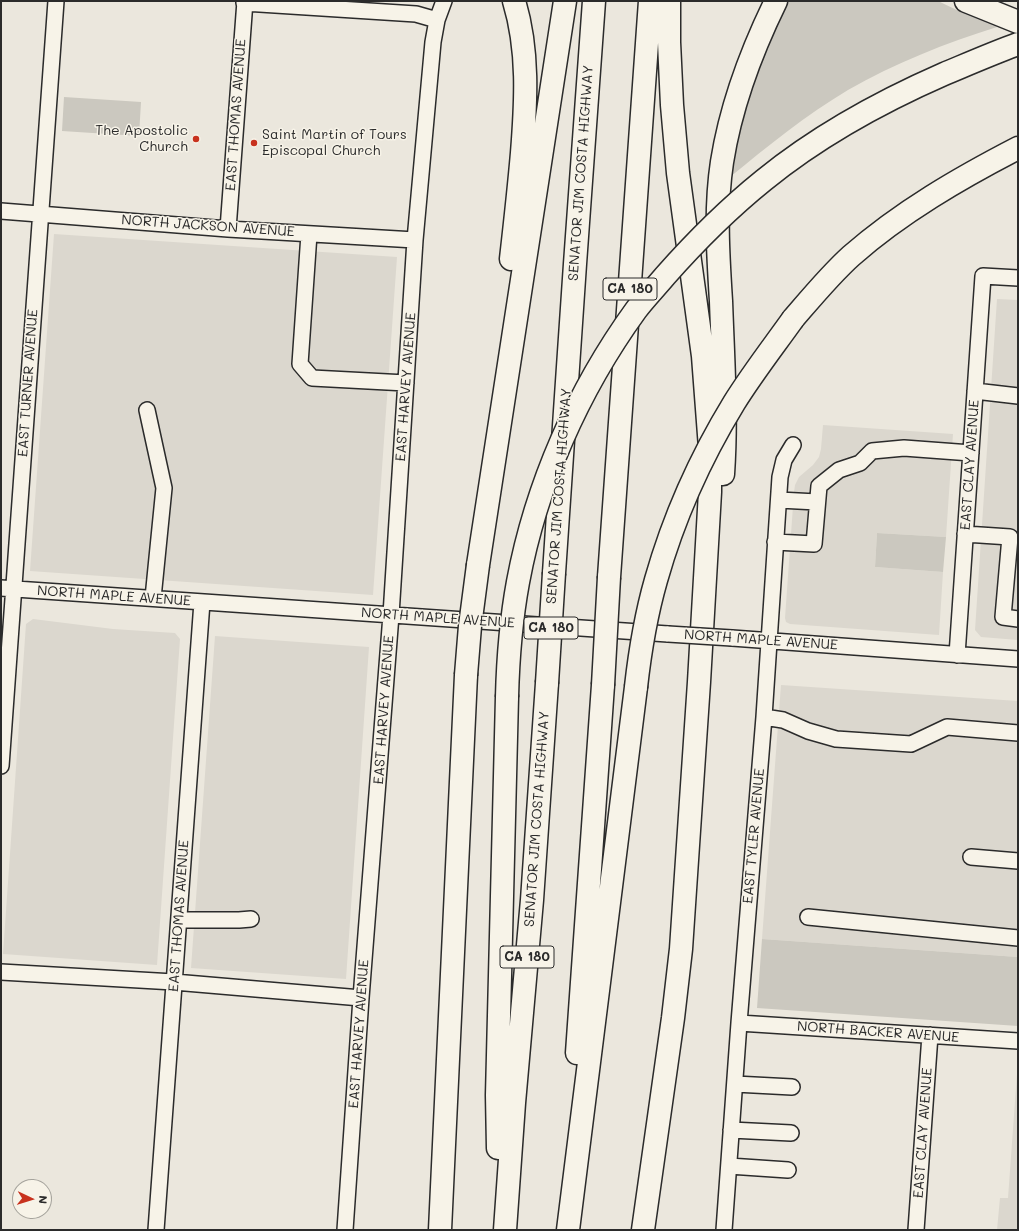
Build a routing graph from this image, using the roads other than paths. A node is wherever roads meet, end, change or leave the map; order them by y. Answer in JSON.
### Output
{"nodes":[{"id":1,"x":56,"y":1,"type":"edge"},
{"id":2,"x":444,"y":1,"type":"edge"},
{"id":3,"x":514,"y":1,"type":"edge"},
{"id":4,"x":565,"y":1,"type":"edge"},
{"id":5,"x":594,"y":1,"type":"edge"},
{"id":6,"x":650,"y":1,"type":"edge"},
{"id":7,"x":669,"y":1,"type":"edge"},
{"id":8,"x":776,"y":1,"type":"edge"},
{"id":9,"x":966,"y":1,"type":"edge"},
{"id":10,"x":245,"y":2,"type":"edge"},
{"id":11,"x":437,"y":20,"type":"junction"},
{"id":12,"x":1018,"y":22,"type":"edge"},
{"id":13,"x":1018,"y":44,"type":"edge"},
{"id":14,"x":1018,"y":148,"type":"edge"},
{"id":15,"x":1,"y":211,"type":"edge"},
{"id":16,"x":40,"y":213,"type":"junction"},
{"id":17,"x":228,"y":229,"type":"junction"},
{"id":18,"x":309,"y":234,"type":"junction"},
{"id":19,"x":415,"y":240,"type":"junction"},
{"id":20,"x":1018,"y":278,"type":"edge"},
{"id":21,"x":406,"y":383,"type":"junction"},
{"id":22,"x":975,"y":392,"type":"junction"},
{"id":23,"x":1018,"y":396,"type":"edge"},
{"id":24,"x":147,"y":410,"type":"dead end"},
{"id":25,"x":793,"y":445,"type":"dead end"},
{"id":26,"x":971,"y":452,"type":"junction"},
{"id":27,"x":779,"y":500,"type":"junction"},
{"id":28,"x":817,"y":502,"type":"junction"},
{"id":29,"x":965,"y":534,"type":"junction"},
{"id":30,"x":775,"y":542,"type":"junction"},
{"id":31,"x":478,"y":565,"type":"junction"},
{"id":32,"x":7,"y":588,"type":"edge"},
{"id":33,"x":153,"y":598,"type":"junction"},
{"id":34,"x":202,"y":602,"type":"junction"},
{"id":35,"x":391,"y":615,"type":"junction"},
{"id":36,"x":1018,"y":619,"type":"edge"},
{"id":37,"x":769,"y":640,"type":"junction"},
{"id":38,"x":957,"y":655,"type":"junction"},
{"id":39,"x":1018,"y":659,"type":"edge"},
{"id":40,"x":699,"y":682,"type":"junction"},
{"id":41,"x":764,"y":717,"type":"junction"},
{"id":42,"x":1018,"y":733,"type":"edge"},
{"id":43,"x":1,"y":766,"type":"edge"},
{"id":44,"x":971,"y":857,"type":"dead end"},
{"id":45,"x":1018,"y":861,"type":"edge"},
{"id":46,"x":808,"y":917,"type":"dead end"},
{"id":47,"x":251,"y":919,"type":"dead end"},
{"id":48,"x":179,"y":920,"type":"junction"},
{"id":49,"x":1018,"y":938,"type":"edge"},
{"id":50,"x":1,"y":972,"type":"edge"},
{"id":51,"x":174,"y":982,"type":"junction"},
{"id":52,"x":361,"y":998,"type":"junction"},
{"id":53,"x":739,"y":1023,"type":"junction"},
{"id":54,"x":930,"y":1035,"type":"junction"},
{"id":55,"x":1018,"y":1041,"type":"edge"},
{"id":56,"x":735,"y":1084,"type":"junction"},
{"id":57,"x":792,"y":1087,"type":"dead end"},
{"id":58,"x":731,"y":1130,"type":"junction"},
{"id":59,"x":791,"y":1134,"type":"dead end"},
{"id":60,"x":653,"y":1163,"type":"junction"},
{"id":61,"x":729,"y":1166,"type":"junction"},
{"id":62,"x":788,"y":1170,"type":"dead end"},
{"id":63,"x":156,"y":1230,"type":"edge"},
{"id":64,"x":345,"y":1230,"type":"edge"},
{"id":65,"x":440,"y":1230,"type":"edge"},
{"id":66,"x":499,"y":1230,"type":"edge"},
{"id":67,"x":505,"y":1230,"type":"edge"},
{"id":68,"x":564,"y":1230,"type":"edge"},
{"id":69,"x":568,"y":1230,"type":"edge"},
{"id":70,"x":643,"y":1230,"type":"edge"},
{"id":71,"x":648,"y":1230,"type":"edge"},
{"id":72,"x":724,"y":1230,"type":"edge"},
{"id":73,"x":916,"y":1230,"type":"edge"}],
"edges":[{"from":1,"to":16,"type":"street","name":"EAST TURNER AVENUE"},
{"from":2,"to":11,"type":"street","name":"EAST HARVEY AVENUE"},
{"from":3,"to":31,"type":"highway"},
{"from":4,"to":31,"type":"highway"},
{"from":5,"to":67,"type":"highway","name":"SENATOR JIM COSTA HIGHWAY","number":"CA 180","bridge":true},
{"from":6,"to":68,"type":"highway","number":"CA 180","bridge":true},
{"from":7,"to":40,"type":"highway"},
{"from":8,"to":40,"type":"highway"},
{"from":9,"to":12,"type":"highway"},
{"from":10,"to":11,"type":"street"},
{"from":10,"to":17,"type":"street","name":"EAST THOMAS AVENUE"},
{"from":11,"to":19,"type":"street","name":"EAST HARVEY AVENUE"},
{"from":13,"to":66,"type":"highway","bridge":true},
{"from":14,"to":69,"type":"highway","bridge":true},
{"from":15,"to":16,"type":"street","name":"NORTH JACKSON AVENUE"},
{"from":16,"to":17,"type":"street","name":"NORTH JACKSON AVENUE"},
{"from":16,"to":32,"type":"street","name":"EAST TURNER AVENUE"},
{"from":17,"to":18,"type":"street","name":"NORTH JACKSON AVENUE"},
{"from":18,"to":19,"type":"street","name":"NORTH JACKSON AVENUE"},
{"from":18,"to":21,"type":"street"},
{"from":19,"to":21,"type":"street","name":"EAST HARVEY AVENUE"},
{"from":20,"to":22,"type":"street","name":"EAST CLAY AVENUE"},
{"from":21,"to":35,"type":"street","name":"EAST HARVEY AVENUE"},
{"from":22,"to":23,"type":"street"},
{"from":22,"to":26,"type":"street","name":"EAST CLAY AVENUE"},
{"from":24,"to":33,"type":"street"},
{"from":25,"to":27,"type":"street","name":"EAST TYLER AVENUE"},
{"from":26,"to":28,"type":"street"},
{"from":26,"to":29,"type":"street","name":"EAST CLAY AVENUE"},
{"from":27,"to":28,"type":"street"},
{"from":27,"to":30,"type":"street","name":"EAST TYLER AVENUE"},
{"from":28,"to":30,"type":"street"},
{"from":29,"to":36,"type":"street"},
{"from":29,"to":38,"type":"street","name":"EAST CLAY AVENUE"},
{"from":30,"to":37,"type":"street","name":"EAST TYLER AVENUE"},
{"from":31,"to":65,"type":"highway","bridge":true},
{"from":32,"to":33,"type":"street","name":"NORTH MAPLE AVENUE"},
{"from":32,"to":43,"type":"street","name":"EAST TURNER AVENUE"},
{"from":33,"to":34,"type":"street","name":"NORTH MAPLE AVENUE"},
{"from":34,"to":35,"type":"street","name":"NORTH MAPLE AVENUE"},
{"from":34,"to":48,"type":"street","name":"EAST THOMAS AVENUE"},
{"from":35,"to":37,"type":"street","name":"NORTH MAPLE AVENUE","bridge":true},
{"from":35,"to":52,"type":"street","name":"EAST HARVEY AVENUE"},
{"from":37,"to":38,"type":"street","name":"NORTH MAPLE AVENUE"},
{"from":37,"to":41,"type":"street","name":"EAST TYLER AVENUE"},
{"from":38,"to":39,"type":"street","name":"NORTH MAPLE AVENUE"},
{"from":40,"to":60,"type":"highway"},
{"from":41,"to":42,"type":"street"},
{"from":41,"to":53,"type":"street","name":"EAST TYLER AVENUE"},
{"from":44,"to":45,"type":"street"},
{"from":46,"to":49,"type":"street"},
{"from":47,"to":48,"type":"street"},
{"from":48,"to":51,"type":"street","name":"EAST THOMAS AVENUE"},
{"from":50,"to":51,"type":"street"},
{"from":51,"to":52,"type":"street"},
{"from":51,"to":63,"type":"street","name":"EAST THOMAS AVENUE"},
{"from":52,"to":64,"type":"street","name":"EAST HARVEY AVENUE"},
{"from":53,"to":54,"type":"street","name":"NORTH BACKER AVENUE"},
{"from":53,"to":56,"type":"street","name":"EAST TYLER AVENUE"},
{"from":54,"to":55,"type":"street","name":"NORTH BACKER AVENUE"},
{"from":54,"to":73,"type":"street","name":"EAST CLAY AVENUE"},
{"from":56,"to":57,"type":"street"},
{"from":56,"to":58,"type":"street","name":"EAST TYLER AVENUE"},
{"from":58,"to":59,"type":"street"},
{"from":58,"to":61,"type":"street","name":"EAST TYLER AVENUE"},
{"from":60,"to":70,"type":"highway"},
{"from":60,"to":71,"type":"highway"},
{"from":61,"to":62,"type":"street"},
{"from":61,"to":72,"type":"street","name":"EAST TYLER AVENUE"}]}
